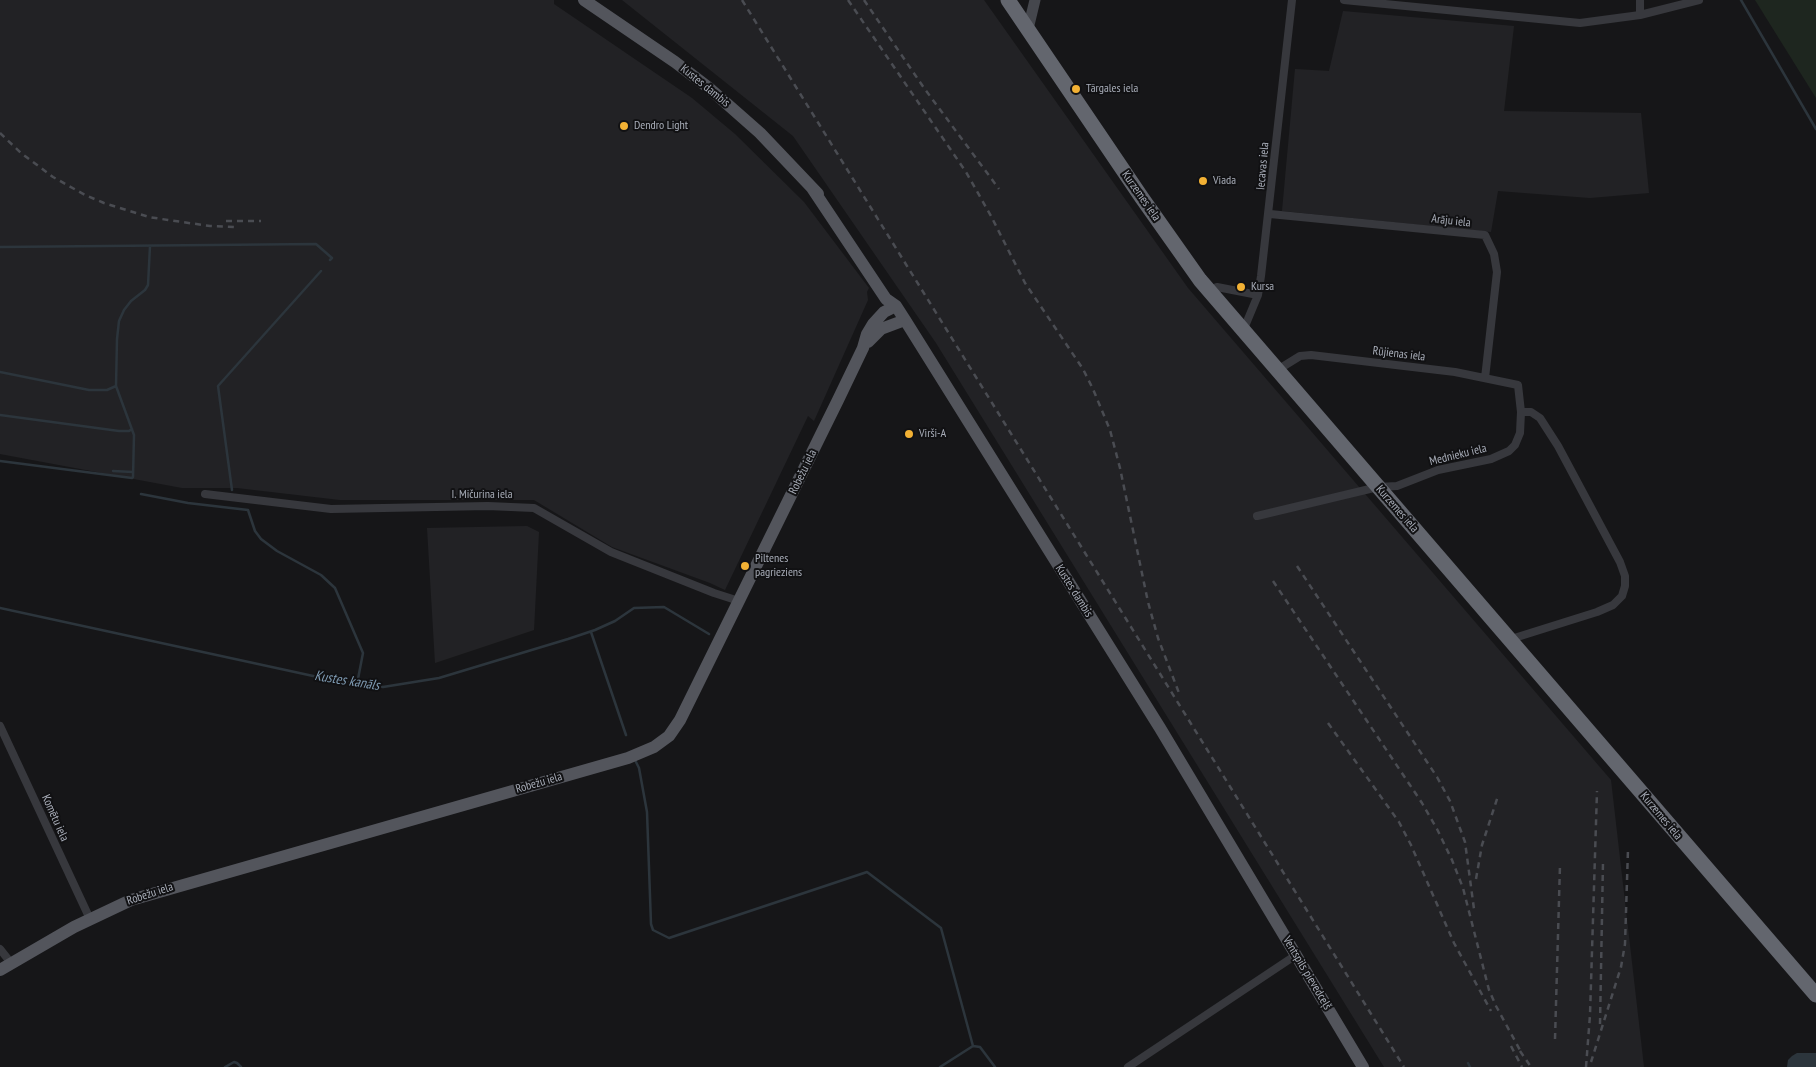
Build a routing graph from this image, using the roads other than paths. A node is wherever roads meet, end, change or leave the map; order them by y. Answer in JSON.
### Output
{"nodes":[{"id":1,"x":584,"y":0,"type":"edge"},
{"id":2,"x":1008,"y":0,"type":"edge"},
{"id":3,"x":1035,"y":0,"type":"edge"},
{"id":4,"x":1292,"y":0,"type":"edge"},
{"id":5,"x":1344,"y":0,"type":"edge"},
{"id":6,"x":1640,"y":0,"type":"edge"},
{"id":7,"x":1699,"y":0,"type":"edge"},
{"id":8,"x":1640,"y":15,"type":"junction"},
{"id":9,"x":1028,"y":29,"type":"junction"},
{"id":10,"x":1270,"y":214,"type":"junction"},
{"id":11,"x":1209,"y":290,"type":"junction"},
{"id":12,"x":1258,"y":295,"type":"junction"},
{"id":13,"x":896,"y":306,"type":"junction"},
{"id":14,"x":906,"y":320,"type":"junction"},
{"id":15,"x":1243,"y":331,"type":"junction"},
{"id":16,"x":863,"y":348,"type":"junction"},
{"id":17,"x":1279,"y":369,"type":"junction"},
{"id":18,"x":1485,"y":378,"type":"junction"},
{"id":19,"x":1518,"y":385,"type":"joint"},
{"id":20,"x":1521,"y":412,"type":"junction"},
{"id":21,"x":1378,"y":487,"type":"junction"},
{"id":22,"x":205,"y":494,"type":"dead end"},
{"id":23,"x":1257,"y":516,"type":"dead end"},
{"id":24,"x":739,"y":601,"type":"junction"},
{"id":25,"x":1511,"y":639,"type":"junction"},
{"id":26,"x":0,"y":726,"type":"edge"},
{"id":27,"x":1250,"y":879,"type":"joint"},
{"id":28,"x":90,"y":919,"type":"junction"},
{"id":29,"x":0,"y":949,"type":"edge"},
{"id":30,"x":1296,"y":955,"type":"junction"},
{"id":31,"x":12,"y":963,"type":"junction"},
{"id":32,"x":0,"y":970,"type":"edge"},
{"id":33,"x":1816,"y":995,"type":"edge"},
{"id":34,"x":1128,"y":1067,"type":"edge"},
{"id":35,"x":1363,"y":1067,"type":"edge"}],
"edges":[{"from":1,"to":13,"type":"main road","name":"Kustes dambis"},
{"from":2,"to":9,"type":"highway","name":"Kurzemes iela"},
{"from":3,"to":9,"type":"street"},
{"from":4,"to":10,"type":"street","name":"Iecavas iela"},
{"from":5,"to":8,"type":"street"},
{"from":6,"to":8,"type":"street"},
{"from":7,"to":8,"type":"street"},
{"from":9,"to":11,"type":"highway","name":"Kurzemes iela"},
{"from":10,"to":12,"type":"street","name":"Iecavas iela"},
{"from":10,"to":18,"type":"street","name":"Arāju iela"},
{"from":11,"to":12,"type":"street"},
{"from":11,"to":15,"type":"highway","name":"Kurzemes iela"},
{"from":12,"to":15,"type":"street","name":"Iecavas iela"},
{"from":13,"to":14,"type":"main road","name":"Kustes dambis"},
{"from":13,"to":16,"type":"main road","name":"Robežu iela"},
{"from":14,"to":16,"type":"main road","name":"Robežu iela"},
{"from":14,"to":27,"type":"main road","name":"Kustes dambis"},
{"from":15,"to":17,"type":"highway","name":"Kurzemes iela"},
{"from":16,"to":24,"type":"main road","name":"Robežu iela"},
{"from":17,"to":18,"type":"street","name":"Rūjienas iela"},
{"from":17,"to":21,"type":"highway","name":"Kurzemes iela"},
{"from":18,"to":19,"type":"street","name":"Rūjienas iela"},
{"from":19,"to":20,"type":"street","name":"Mednieku iela"},
{"from":20,"to":21,"type":"street","name":"Mednieku iela"},
{"from":20,"to":25,"type":"street"},
{"from":21,"to":23,"type":"street","name":"Mednieku iela"},
{"from":21,"to":25,"type":"highway","name":"Kurzemes iela"},
{"from":22,"to":24,"type":"street","name":"I. Mičurina iela"},
{"from":24,"to":28,"type":"main road","name":"Robežu iela"},
{"from":25,"to":33,"type":"highway","name":"Kurzemes iela"},
{"from":26,"to":28,"type":"street","name":"Komētu iela"},
{"from":27,"to":30,"type":"main road","name":"Ventspils pievedceļš"},
{"from":28,"to":31,"type":"main road","name":"Robežu iela"},
{"from":29,"to":31,"type":"street"},
{"from":30,"to":34,"type":"street"},
{"from":30,"to":35,"type":"main road","name":"Ventspils pievedceļš"},
{"from":31,"to":32,"type":"main road","name":"Robežu iela"}]}
